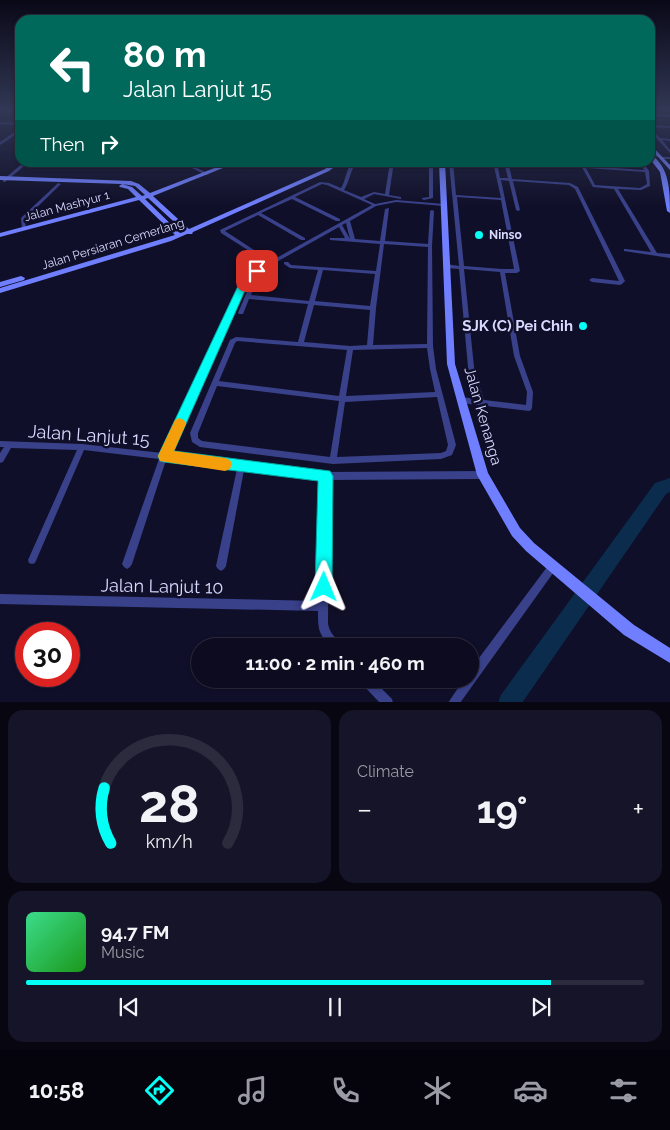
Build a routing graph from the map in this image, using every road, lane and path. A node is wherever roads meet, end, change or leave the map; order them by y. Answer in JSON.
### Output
{"nodes":[{"id":1,"x":661,"y":142,"type":"edge"},
{"id":2,"x":655,"y":151,"type":"edge"},
{"id":3,"x":670,"y":152,"type":"edge"},
{"id":4,"x":655,"y":156,"type":"edge"},
{"id":5,"x":660,"y":157,"type":"junction"},
{"id":6,"x":670,"y":158,"type":"edge"},
{"id":7,"x":655,"y":162,"type":"edge"},
{"id":8,"x":20,"y":167,"type":"edge"},
{"id":9,"x":193,"y":167,"type":"edge"},
{"id":10,"x":224,"y":167,"type":"edge"},
{"id":11,"x":320,"y":167,"type":"edge"},
{"id":12,"x":332,"y":167,"type":"edge"},
{"id":13,"x":350,"y":167,"type":"edge"},
{"id":14,"x":391,"y":167,"type":"edge"},
{"id":15,"x":431,"y":167,"type":"edge"},
{"id":16,"x":442,"y":167,"type":"edge"},
{"id":17,"x":452,"y":167,"type":"edge"},
{"id":18,"x":496,"y":167,"type":"edge"},
{"id":19,"x":507,"y":167,"type":"edge"},
{"id":20,"x":584,"y":167,"type":"edge"},
{"id":21,"x":604,"y":167,"type":"edge"},
{"id":22,"x":644,"y":167,"type":"edge"},
{"id":23,"x":670,"y":168,"type":"edge"},
{"id":24,"x":647,"y":171,"type":"junction"},
{"id":25,"x":207,"y":174,"type":"junction"},
{"id":26,"x":499,"y":179,"type":"junction"},
{"id":27,"x":3,"y":180,"type":"edge"},
{"id":28,"x":510,"y":180,"type":"junction"},
{"id":29,"x":59,"y":184,"type":"junction"},
{"id":30,"x":615,"y":187,"type":"junction"},
{"id":31,"x":341,"y":190,"type":"junction"},
{"id":32,"x":444,"y":194,"type":"junction"},
{"id":33,"x":387,"y":195,"type":"junction"},
{"id":34,"x":455,"y":195,"type":"junction"},
{"id":35,"x":148,"y":196,"type":"junction"},
{"id":36,"x":292,"y":197,"type":"junction"},
{"id":37,"x":140,"y":198,"type":"junction"},
{"id":38,"x":360,"y":199,"type":"junction"},
{"id":39,"x":504,"y":199,"type":"junction"},
{"id":40,"x":444,"y":204,"type":"junction"},
{"id":41,"x":375,"y":206,"type":"junction"},
{"id":42,"x":387,"y":209,"type":"dead end"},
{"id":43,"x":518,"y":210,"type":"dead end"},
{"id":44,"x":432,"y":211,"type":"dead end"},
{"id":45,"x":670,"y":211,"type":"edge"},
{"id":46,"x":258,"y":213,"type":"junction"},
{"id":47,"x":347,"y":220,"type":"junction"},
{"id":48,"x":339,"y":222,"type":"junction"},
{"id":49,"x":24,"y":229,"type":"junction"},
{"id":50,"x":187,"y":231,"type":"junction"},
{"id":51,"x":178,"y":234,"type":"junction"},
{"id":52,"x":0,"y":235,"type":"edge"},
{"id":53,"x":303,"y":239,"type":"dead end"},
{"id":54,"x":332,"y":239,"type":"dead end"},
{"id":55,"x":350,"y":240,"type":"junction"},
{"id":56,"x":381,"y":243,"type":"junction"},
{"id":57,"x":430,"y":246,"type":"junction"},
{"id":58,"x":626,"y":250,"type":"dead end"},
{"id":59,"x":655,"y":254,"type":"junction"},
{"id":60,"x":670,"y":256,"type":"edge"},
{"id":61,"x":271,"y":262,"type":"junction"},
{"id":62,"x":286,"y":264,"type":"dead end"},
{"id":63,"x":446,"y":266,"type":"junction"},
{"id":64,"x":321,"y":268,"type":"junction"},
{"id":65,"x":461,"y":268,"type":"junction"},
{"id":66,"x":502,"y":272,"type":"junction"},
{"id":67,"x":377,"y":273,"type":"junction"},
{"id":68,"x":592,"y":280,"type":"dead end"},
{"id":69,"x":253,"y":283,"type":"dead end"},
{"id":70,"x":0,"y":285,"type":"edge"},
{"id":71,"x":0,"y":291,"type":"edge"},
{"id":72,"x":248,"y":297,"type":"junction"},
{"id":73,"x":312,"y":302,"type":"junction"},
{"id":74,"x":373,"y":308,"type":"junction"},
{"id":75,"x":241,"y":313,"type":"dead end"},
{"id":76,"x":301,"y":342,"type":"junction"},
{"id":77,"x":430,"y":346,"type":"junction"},
{"id":78,"x":370,"y":347,"type":"junction"},
{"id":79,"x":350,"y":348,"type":"junction"},
{"id":80,"x":215,"y":383,"type":"junction"},
{"id":81,"x":439,"y":394,"type":"junction"},
{"id":82,"x":342,"y":398,"type":"junction"},
{"id":83,"x":461,"y":400,"type":"junction"},
{"id":84,"x":482,"y":402,"type":"junction"},
{"id":85,"x":0,"y":444,"type":"edge"},
{"id":86,"x":9,"y":445,"type":"junction"},
{"id":87,"x":82,"y":447,"type":"junction"},
{"id":88,"x":164,"y":456,"type":"junction"},
{"id":89,"x":0,"y":460,"type":"edge"},
{"id":90,"x":333,"y":460,"type":"junction"},
{"id":91,"x":242,"y":467,"type":"junction"},
{"id":92,"x":483,"y":475,"type":"junction"},
{"id":93,"x":325,"y":476,"type":"junction"},
{"id":94,"x":32,"y":560,"type":"dead end"},
{"id":95,"x":127,"y":564,"type":"dead end"},
{"id":96,"x":221,"y":566,"type":"dead end"},
{"id":97,"x":553,"y":566,"type":"junction"},
{"id":98,"x":0,"y":599,"type":"edge"},
{"id":99,"x":324,"y":606,"type":"junction"},
{"id":100,"x":328,"y":638,"type":"edge"},
{"id":101,"x":670,"y":656,"type":"edge"},
{"id":102,"x":479,"y":667,"type":"edge"},
{"id":103,"x":374,"y":688,"type":"edge"},
{"id":104,"x":463,"y":688,"type":"edge"},
{"id":105,"x":388,"y":702,"type":"edge"},
{"id":106,"x":453,"y":702,"type":"edge"}],
"edges":[{"from":1,"to":3,"type":"street"},
{"from":2,"to":5,"type":"street"},
{"from":4,"to":5,"type":"street"},
{"from":5,"to":6,"type":"street"},
{"from":5,"to":23,"type":"street"},
{"from":7,"to":45,"type":"street"},
{"from":8,"to":27,"type":"street"},
{"from":9,"to":25,"type":"street"},
{"from":10,"to":25,"type":"street","name":"Jalan Mashyur 1"},
{"from":11,"to":50,"type":"street","name":"Jalan Persiaran Cemerlang"},
{"from":12,"to":50,"type":"street","name":"Jalan Persiaran Cemerlang"},
{"from":13,"to":31,"type":"street"},
{"from":14,"to":33,"type":"street"},
{"from":15,"to":33,"type":"street"},
{"from":16,"to":32,"type":"street","name":"Jalan Kenanga"},
{"from":17,"to":34,"type":"street"},
{"from":18,"to":26,"type":"street"},
{"from":19,"to":28,"type":"street"},
{"from":20,"to":30,"type":"street"},
{"from":21,"to":24,"type":"street"},
{"from":22,"to":24,"type":"street"},
{"from":24,"to":30,"type":"street"},
{"from":25,"to":35,"type":"street","name":"Jalan Mashyur 1"},
{"from":26,"to":28,"type":"street"},
{"from":26,"to":39,"type":"street"},
{"from":27,"to":29,"type":"street"},
{"from":27,"to":35,"type":"street"},
{"from":28,"to":43,"type":"street"},
{"from":28,"to":68,"type":"street"},
{"from":29,"to":37,"type":"street"},
{"from":29,"to":49,"type":"street"},
{"from":30,"to":59,"type":"street"},
{"from":31,"to":36,"type":"street"},
{"from":31,"to":38,"type":"street"},
{"from":32,"to":34,"type":"street"},
{"from":32,"to":40,"type":"street","name":"Jalan Kenanga"},
{"from":33,"to":38,"type":"street"},
{"from":34,"to":39,"type":"street"},
{"from":34,"to":65,"type":"street"},
{"from":35,"to":37,"type":"street","name":"Jalan Mashyur 1"},
{"from":35,"to":50,"type":"street"},
{"from":36,"to":46,"type":"street"},
{"from":36,"to":48,"type":"street"},
{"from":37,"to":49,"type":"street","name":"Jalan Mashyur 1"},
{"from":37,"to":51,"type":"street"},
{"from":38,"to":41,"type":"street"},
{"from":39,"to":66,"type":"street"},
{"from":40,"to":41,"type":"street"},
{"from":40,"to":63,"type":"street","name":"Jalan Kenanga"},
{"from":41,"to":47,"type":"street"},
{"from":42,"to":56,"type":"street"},
{"from":44,"to":57,"type":"street"},
{"from":46,"to":53,"type":"street"},
{"from":46,"to":61,"type":"street"},
{"from":47,"to":48,"type":"street"},
{"from":47,"to":55,"type":"street"},
{"from":48,"to":55,"type":"street"},
{"from":48,"to":61,"type":"street"},
{"from":49,"to":52,"type":"street","name":"Jalan Mashyur 1"},
{"from":50,"to":51,"type":"street","name":"Jalan Persiaran Cemerlang"},
{"from":51,"to":70,"type":"street","name":"Jalan Persiaran Cemerlang"},
{"from":51,"to":71,"type":"street","name":"Jalan Persiaran Cemerlang"},
{"from":54,"to":55,"type":"street"},
{"from":55,"to":56,"type":"street"},
{"from":56,"to":57,"type":"street"},
{"from":56,"to":67,"type":"street"},
{"from":57,"to":77,"type":"street"},
{"from":58,"to":59,"type":"street"},
{"from":59,"to":60,"type":"street"},
{"from":61,"to":88,"type":"street"},
{"from":62,"to":64,"type":"street"},
{"from":63,"to":65,"type":"street"},
{"from":63,"to":83,"type":"street","name":"Jalan Kenanga"},
{"from":64,"to":67,"type":"street"},
{"from":64,"to":73,"type":"street"},
{"from":65,"to":66,"type":"street"},
{"from":65,"to":84,"type":"street"},
{"from":66,"to":84,"type":"street"},
{"from":67,"to":74,"type":"street"},
{"from":69,"to":72,"type":"street"},
{"from":72,"to":73,"type":"street"},
{"from":72,"to":75,"type":"street"},
{"from":73,"to":74,"type":"street"},
{"from":73,"to":76,"type":"street"},
{"from":74,"to":78,"type":"street"},
{"from":76,"to":79,"type":"street"},
{"from":76,"to":80,"type":"street"},
{"from":77,"to":78,"type":"street"},
{"from":77,"to":81,"type":"street"},
{"from":78,"to":79,"type":"street"},
{"from":79,"to":82,"type":"street"},
{"from":80,"to":82,"type":"street"},
{"from":80,"to":90,"type":"street"},
{"from":81,"to":82,"type":"street"},
{"from":81,"to":90,"type":"street"},
{"from":82,"to":90,"type":"street"},
{"from":83,"to":84,"type":"street"},
{"from":83,"to":92,"type":"street","name":"Jalan Kenanga"},
{"from":85,"to":86,"type":"street","name":"Jalan Lanjut 15"},
{"from":86,"to":87,"type":"street","name":"Jalan Lanjut 15"},
{"from":86,"to":89,"type":"street"},
{"from":87,"to":88,"type":"street","name":"Jalan Lanjut 15"},
{"from":87,"to":94,"type":"street"},
{"from":88,"to":91,"type":"street","name":"Jalan Lanjut 15"},
{"from":88,"to":95,"type":"street"},
{"from":91,"to":93,"type":"street","name":"Jalan Lanjut 15"},
{"from":91,"to":96,"type":"street"},
{"from":92,"to":93,"type":"street","name":"Jalan Lanjut 15"},
{"from":92,"to":97,"type":"street","name":"Jalan Kenanga"},
{"from":93,"to":99,"type":"street"},
{"from":97,"to":101,"type":"street","name":"Jalan Kenanga"},
{"from":97,"to":102,"type":"street"},
{"from":98,"to":99,"type":"street","name":"Jalan Lanjut 10"},
{"from":99,"to":100,"type":"street"},
{"from":103,"to":105,"type":"street"},
{"from":104,"to":106,"type":"street"}]}
